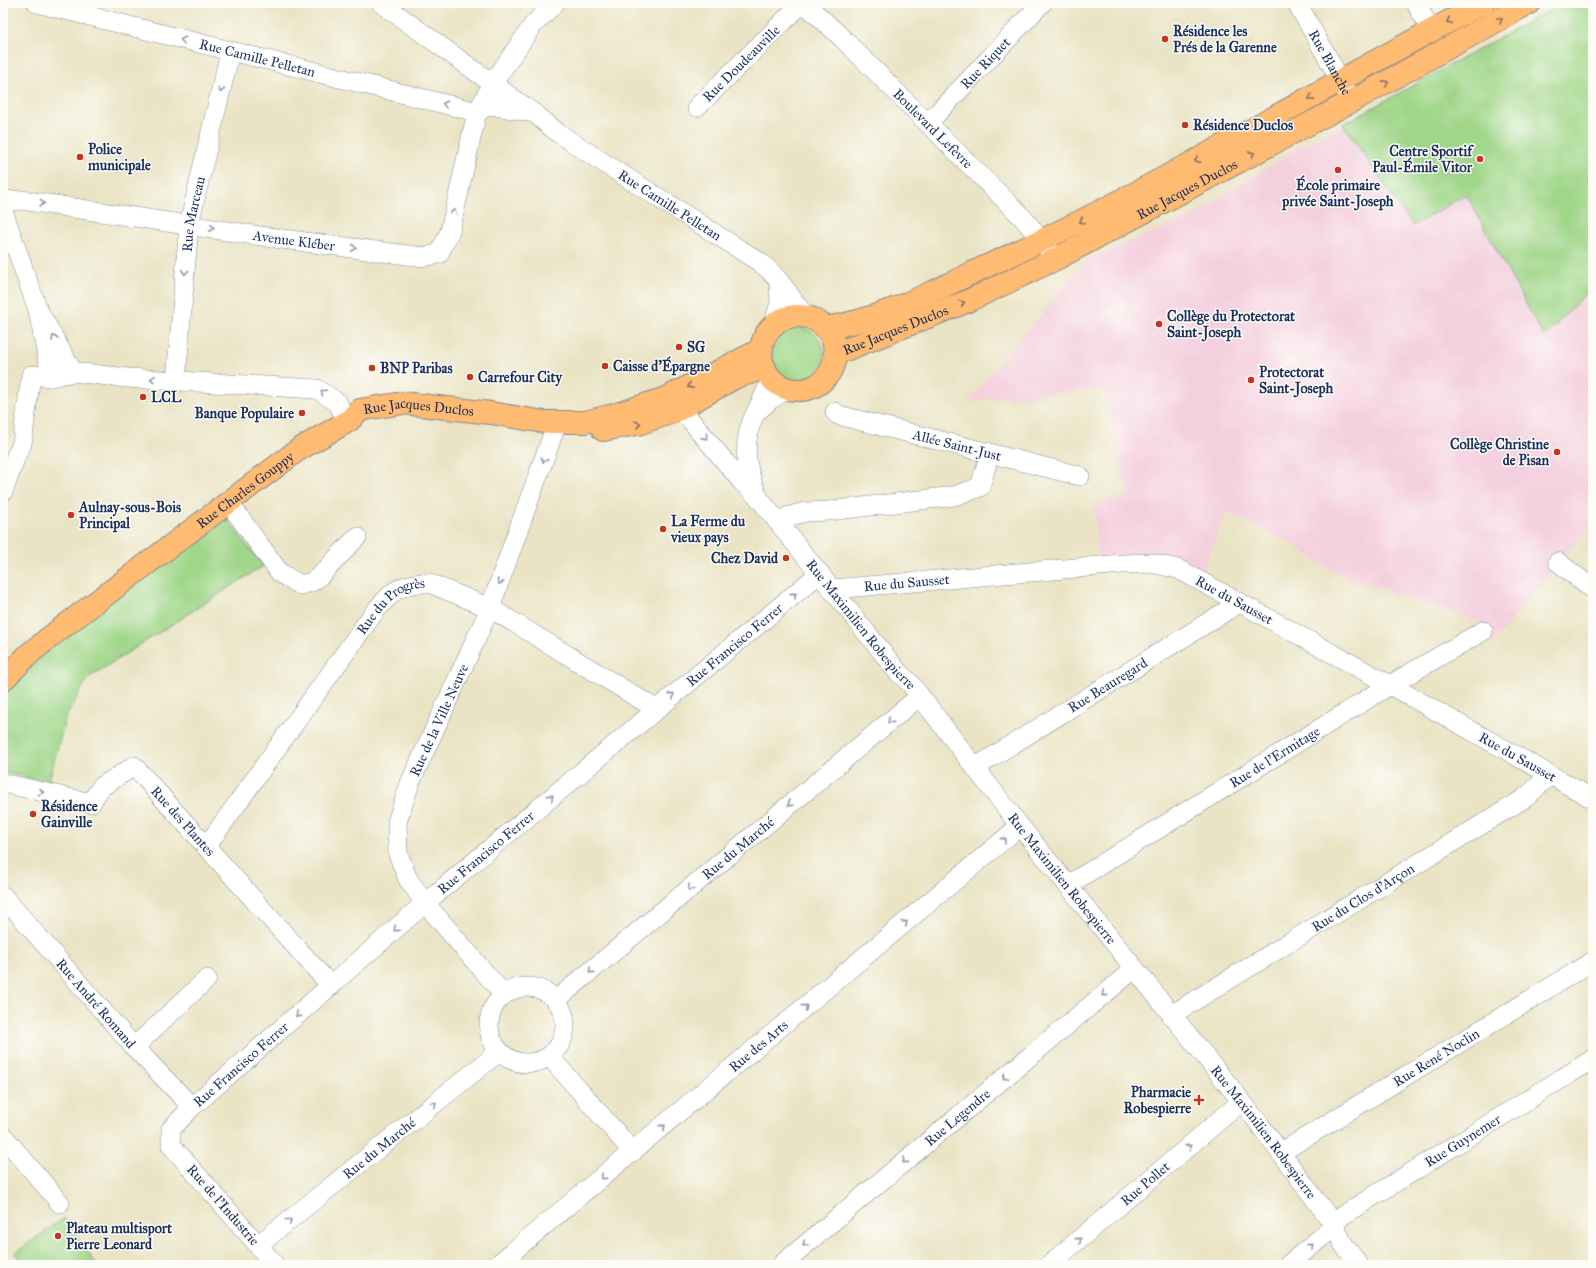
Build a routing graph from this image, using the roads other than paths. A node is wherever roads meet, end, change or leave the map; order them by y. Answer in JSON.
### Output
{"nodes":[{"id":1,"x":38,"y":3,"type":"edge"},
{"id":2,"x":381,"y":3,"type":"edge"},
{"id":3,"x":555,"y":3,"type":"edge"},
{"id":4,"x":803,"y":3,"type":"edge"},
{"id":5,"x":1042,"y":3,"type":"edge"},
{"id":6,"x":1297,"y":3,"type":"edge"},
{"id":7,"x":1416,"y":3,"type":"edge"},
{"id":8,"x":1484,"y":3,"type":"edge"},
{"id":9,"x":1528,"y":3,"type":"edge"},
{"id":10,"x":1431,"y":30,"type":"junction"},
{"id":11,"x":230,"y":52,"type":"junction"},
{"id":12,"x":1341,"y":81,"type":"junction"},
{"id":13,"x":493,"y":83,"type":"junction"},
{"id":14,"x":1352,"y":101,"type":"junction"},
{"id":15,"x":698,"y":107,"type":"dead end"},
{"id":16,"x":477,"y":112,"type":"junction"},
{"id":17,"x":534,"y":113,"type":"junction"},
{"id":18,"x":928,"y":123,"type":"junction"},
{"id":19,"x":558,"y":133,"type":"junction"},
{"id":20,"x":3,"y":200,"type":"edge"},
{"id":21,"x":3,"y":211,"type":"edge"},
{"id":22,"x":189,"y":224,"type":"junction"},
{"id":23,"x":1043,"y":241,"type":"junction"},
{"id":24,"x":1056,"y":259,"type":"junction"},
{"id":25,"x":779,"y":281,"type":"junction"},
{"id":26,"x":38,"y":310,"type":"junction"},
{"id":27,"x":816,"y":323,"type":"junction"},
{"id":28,"x":773,"y":327,"type":"junction"},
{"id":29,"x":835,"y":354,"type":"junction"},
{"id":30,"x":771,"y":371,"type":"junction"},
{"id":31,"x":73,"y":372,"type":"junction"},
{"id":32,"x":51,"y":377,"type":"junction"},
{"id":33,"x":176,"y":380,"type":"junction"},
{"id":34,"x":676,"y":411,"type":"junction"},
{"id":35,"x":835,"y":412,"type":"dead end"},
{"id":36,"x":348,"y":421,"type":"junction"},
{"id":37,"x":555,"y":428,"type":"junction"},
{"id":38,"x":990,"y":453,"type":"junction"},
{"id":39,"x":1080,"y":476,"type":"dead end"},
{"id":40,"x":3,"y":492,"type":"edge"},
{"id":41,"x":758,"y":497,"type":"junction"},
{"id":42,"x":229,"y":503,"type":"junction"},
{"id":43,"x":780,"y":522,"type":"junction"},
{"id":44,"x":357,"y":537,"type":"dead end"},
{"id":45,"x":1558,"y":562,"type":"dead end"},
{"id":46,"x":820,"y":573,"type":"junction"},
{"id":47,"x":833,"y":589,"type":"junction"},
{"id":48,"x":1593,"y":589,"type":"edge"},
{"id":49,"x":1239,"y":603,"type":"junction"},
{"id":50,"x":490,"y":608,"type":"junction"},
{"id":51,"x":1483,"y":631,"type":"dead end"},
{"id":52,"x":3,"y":680,"type":"edge"},
{"id":53,"x":1390,"y":685,"type":"junction"},
{"id":54,"x":920,"y":696,"type":"junction"},
{"id":55,"x":656,"y":709,"type":"junction"},
{"id":56,"x":976,"y":767,"type":"junction"},
{"id":57,"x":1550,"y":776,"type":"junction"},
{"id":58,"x":3,"y":783,"type":"edge"},
{"id":59,"x":1593,"y":799,"type":"edge"},
{"id":60,"x":1020,"y":826,"type":"junction"},
{"id":61,"x":206,"y":847,"type":"junction"},
{"id":62,"x":1068,"y":885,"type":"junction"},
{"id":63,"x":3,"y":896,"type":"edge"},
{"id":64,"x":425,"y":903,"type":"junction"},
{"id":65,"x":1593,"y":961,"type":"edge"},
{"id":66,"x":1134,"y":969,"type":"junction"},
{"id":67,"x":208,"y":979,"type":"dead end"},
{"id":68,"x":331,"y":986,"type":"junction"},
{"id":69,"x":504,"y":995,"type":"junction"},
{"id":70,"x":556,"y":1000,"type":"junction"},
{"id":71,"x":1171,"y":1014,"type":"junction"},
{"id":72,"x":134,"y":1047,"type":"junction"},
{"id":73,"x":499,"y":1052,"type":"junction"},
{"id":74,"x":550,"y":1057,"type":"junction"},
{"id":75,"x":1593,"y":1059,"type":"edge"},
{"id":76,"x":1241,"y":1102,"type":"junction"},
{"id":77,"x":192,"y":1107,"type":"junction"},
{"id":78,"x":3,"y":1136,"type":"edge"},
{"id":79,"x":171,"y":1145,"type":"joint"},
{"id":80,"x":633,"y":1152,"type":"junction"},
{"id":81,"x":1280,"y":1153,"type":"junction"},
{"id":82,"x":60,"y":1202,"type":"dead end"},
{"id":83,"x":1333,"y":1224,"type":"junction"},
{"id":84,"x":258,"y":1245,"type":"junction"},
{"id":85,"x":275,"y":1265,"type":"edge"},
{"id":86,"x":497,"y":1265,"type":"edge"},
{"id":87,"x":781,"y":1265,"type":"edge"},
{"id":88,"x":1049,"y":1265,"type":"edge"},
{"id":89,"x":1288,"y":1265,"type":"edge"},
{"id":90,"x":1359,"y":1265,"type":"edge"}],
"edges":[{"from":11,"to":1,"type":"street","name":"Rue Camille Pelletan","one_way":true},
{"from":2,"to":13,"type":"street","name":"Rue Camille Pelletan"},
{"from":3,"to":13,"type":"street"},
{"from":4,"to":15,"type":"street","name":"Rue Doudeauville"},
{"from":4,"to":18,"type":"street","name":"Boulevard Lefèvre"},
{"from":5,"to":18,"type":"street","name":"Rue Riquet"},
{"from":6,"to":12,"type":"street","name":"Rue Blanche"},
{"from":7,"to":10,"type":"street"},
{"from":8,"to":10,"type":"main road","name":"Rue Jacques Duclos","one_way":true},
{"from":14,"to":9,"type":"main road","name":"Rue Jacques Duclos","one_way":true},
{"from":10,"to":12,"type":"main road","name":"Rue Jacques Duclos"},
{"from":16,"to":11,"type":"street","name":"Rue Camille Pelletan","one_way":true},
{"from":11,"to":22,"type":"street","name":"Rue Marceau","one_way":true},
{"from":12,"to":14,"type":"street","name":"Rue Blanche"},
{"from":12,"to":23,"type":"main road","name":"Rue Jacques Duclos","one_way":true},
{"from":13,"to":16,"type":"street"},
{"from":13,"to":17,"type":"street","name":"Rue Camille Pelletan"},
{"from":24,"to":14,"type":"main road","name":"Rue Jacques Duclos","one_way":true},
{"from":16,"to":17,"type":"street","name":"Rue Camille Pelletan"},
{"from":16,"to":19,"type":"street","name":"Rue Camille Pelletan"},
{"from":22,"to":16,"type":"street","name":"Avenue Kléber","one_way":true},
{"from":17,"to":19,"type":"street","name":"Rue Camille Pelletan"},
{"from":18,"to":23,"type":"street","name":"Boulevard Lefèvre"},
{"from":19,"to":25,"type":"street","name":"Rue Camille Pelletan"},
{"from":20,"to":22,"type":"street","name":"Avenue Kléber","one_way":true},
{"from":21,"to":26,"type":"street"},
{"from":22,"to":33,"type":"street","name":"Rue Marceau","one_way":true},
{"from":23,"to":24,"type":"street","name":"Boulevard Lefèvre"},
{"from":23,"to":27,"type":"main road","name":"Rue Jacques Duclos"},
{"from":29,"to":24,"type":"main road","name":"Rue Jacques Duclos","one_way":true},
{"from":25,"to":27,"type":"street","name":"Rue Camille Pelletan"},
{"from":25,"to":28,"type":"street"},
{"from":31,"to":26,"type":"street","one_way":true},
{"from":26,"to":32,"type":"street"},
{"from":27,"to":28,"type":"main road"},
{"from":27,"to":29,"type":"main road"},
{"from":28,"to":30,"type":"main road"},
{"from":29,"to":30,"type":"main road"},
{"from":30,"to":34,"type":"main road","name":"Rue Jacques Duclos"},
{"from":30,"to":37,"type":"main road","name":"Rue Jacques Duclos","one_way":true},
{"from":30,"to":41,"type":"street","name":"Rue Maximilien Robespierre"},
{"from":31,"to":32,"type":"street","name":"Rue Jacques Duclos"},
{"from":33,"to":31,"type":"street","name":"Rue Jacques Duclos","one_way":true},
{"from":32,"to":40,"type":"street","name":"Rue Jacques Duclos"},
{"from":36,"to":33,"type":"street","name":"Rue Jacques Duclos","one_way":true},
{"from":37,"to":34,"type":"main road","name":"Rue Jacques Duclos","one_way":true},
{"from":34,"to":41,"type":"street","name":"Rue Maximilien Robespierre","one_way":true},
{"from":35,"to":38,"type":"street","name":"Allée Saint-Just"},
{"from":36,"to":37,"type":"main road","name":"Rue Jacques Duclos"},
{"from":36,"to":42,"type":"main road","name":"Rue Charles Gouppy"},
{"from":37,"to":50,"type":"street","name":"Rue de la Ville Neuve","one_way":true},
{"from":38,"to":39,"type":"street","name":"Allée Saint-Just"},
{"from":38,"to":43,"type":"street"},
{"from":41,"to":43,"type":"street","name":"Rue Maximilien Robespierre"},
{"from":42,"to":44,"type":"street"},
{"from":42,"to":52,"type":"main road","name":"Rue Charles Gouppy"},
{"from":43,"to":46,"type":"street","name":"Rue Maximilien Robespierre"},
{"from":45,"to":48,"type":"street"},
{"from":46,"to":47,"type":"street","name":"Rue Maximilien Robespierre"},
{"from":55,"to":46,"type":"street","name":"Rue Francisco Ferrer","one_way":true},
{"from":47,"to":49,"type":"street","name":"Rue du Sausset"},
{"from":47,"to":54,"type":"street","name":"Rue Maximilien Robespierre"},
{"from":49,"to":53,"type":"street","name":"Rue du Sausset"},
{"from":49,"to":56,"type":"street","name":"Rue Beauregard"},
{"from":50,"to":55,"type":"street","name":"Rue du Progrès"},
{"from":50,"to":61,"type":"street","name":"Rue du Progrès"},
{"from":50,"to":64,"type":"street","name":"Rue de la Ville Neuve"},
{"from":51,"to":53,"type":"street","name":"Rue de l'Ermitage"},
{"from":53,"to":57,"type":"street","name":"Rue du Sausset"},
{"from":53,"to":62,"type":"street","name":"Rue de l'Ermitage"},
{"from":54,"to":56,"type":"street","name":"Rue Maximilien Robespierre"},
{"from":54,"to":70,"type":"street","name":"Rue du Marché","one_way":true},
{"from":64,"to":55,"type":"street","name":"Rue Francisco Ferrer","one_way":true},
{"from":56,"to":60,"type":"street","name":"Rue Maximilien Robespierre"},
{"from":57,"to":59,"type":"street","name":"Rue du Sausset"},
{"from":57,"to":71,"type":"street","name":"Rue du Clos d'Arçon"},
{"from":58,"to":61,"type":"street","name":"Rue des Plantes","one_way":true},
{"from":60,"to":62,"type":"street","name":"Rue Maximilien Robespierre"},
{"from":80,"to":60,"type":"street","name":"Rue des Arts","one_way":true},
{"from":61,"to":68,"type":"street","name":"Rue des Plantes"},
{"from":62,"to":66,"type":"street","name":"Rue Maximilien Robespierre"},
{"from":63,"to":72,"type":"street","name":"Rue André Romand"},
{"from":64,"to":68,"type":"street","name":"Rue Francisco Ferrer","one_way":true},
{"from":64,"to":69,"type":"street","name":"Rue de la Ville Neuve"},
{"from":65,"to":81,"type":"street","name":"Rue René Noclin"},
{"from":66,"to":71,"type":"street","name":"Rue Maximilien Robespierre"},
{"from":66,"to":87,"type":"street","name":"Rue Legendre","one_way":true},
{"from":67,"to":72,"type":"street"},
{"from":68,"to":77,"type":"street","name":"Rue Francisco Ferrer","one_way":true},
{"from":69,"to":70,"type":"street"},
{"from":69,"to":73,"type":"street"},
{"from":70,"to":74,"type":"street"},
{"from":71,"to":76,"type":"street","name":"Rue Maximilien Robespierre"},
{"from":72,"to":77,"type":"street","name":"Rue André Romand"},
{"from":73,"to":74,"type":"street"},
{"from":84,"to":73,"type":"street","name":"Rue du Marché","one_way":true},
{"from":74,"to":80,"type":"street"},
{"from":75,"to":83,"type":"street","name":"Rue Guynemer"},
{"from":76,"to":81,"type":"street","name":"Rue Maximilien Robespierre"},
{"from":88,"to":76,"type":"street","name":"Rue Pollet","one_way":true},
{"from":77,"to":79,"type":"street","name":"Rue Francisco Ferrer"},
{"from":78,"to":82,"type":"street"},
{"from":79,"to":84,"type":"street","name":"Rue de l'Industrie"},
{"from":80,"to":86,"type":"street","name":"Rue des Arts","one_way":true},
{"from":81,"to":83,"type":"street","name":"Rue Maximilien Robespierre"},
{"from":89,"to":83,"type":"street","name":"Rue Guynemer","one_way":true},
{"from":83,"to":90,"type":"street","name":"Rue Maximilien Robespierre"},
{"from":84,"to":85,"type":"street","name":"Rue de l'Industrie"}]}
